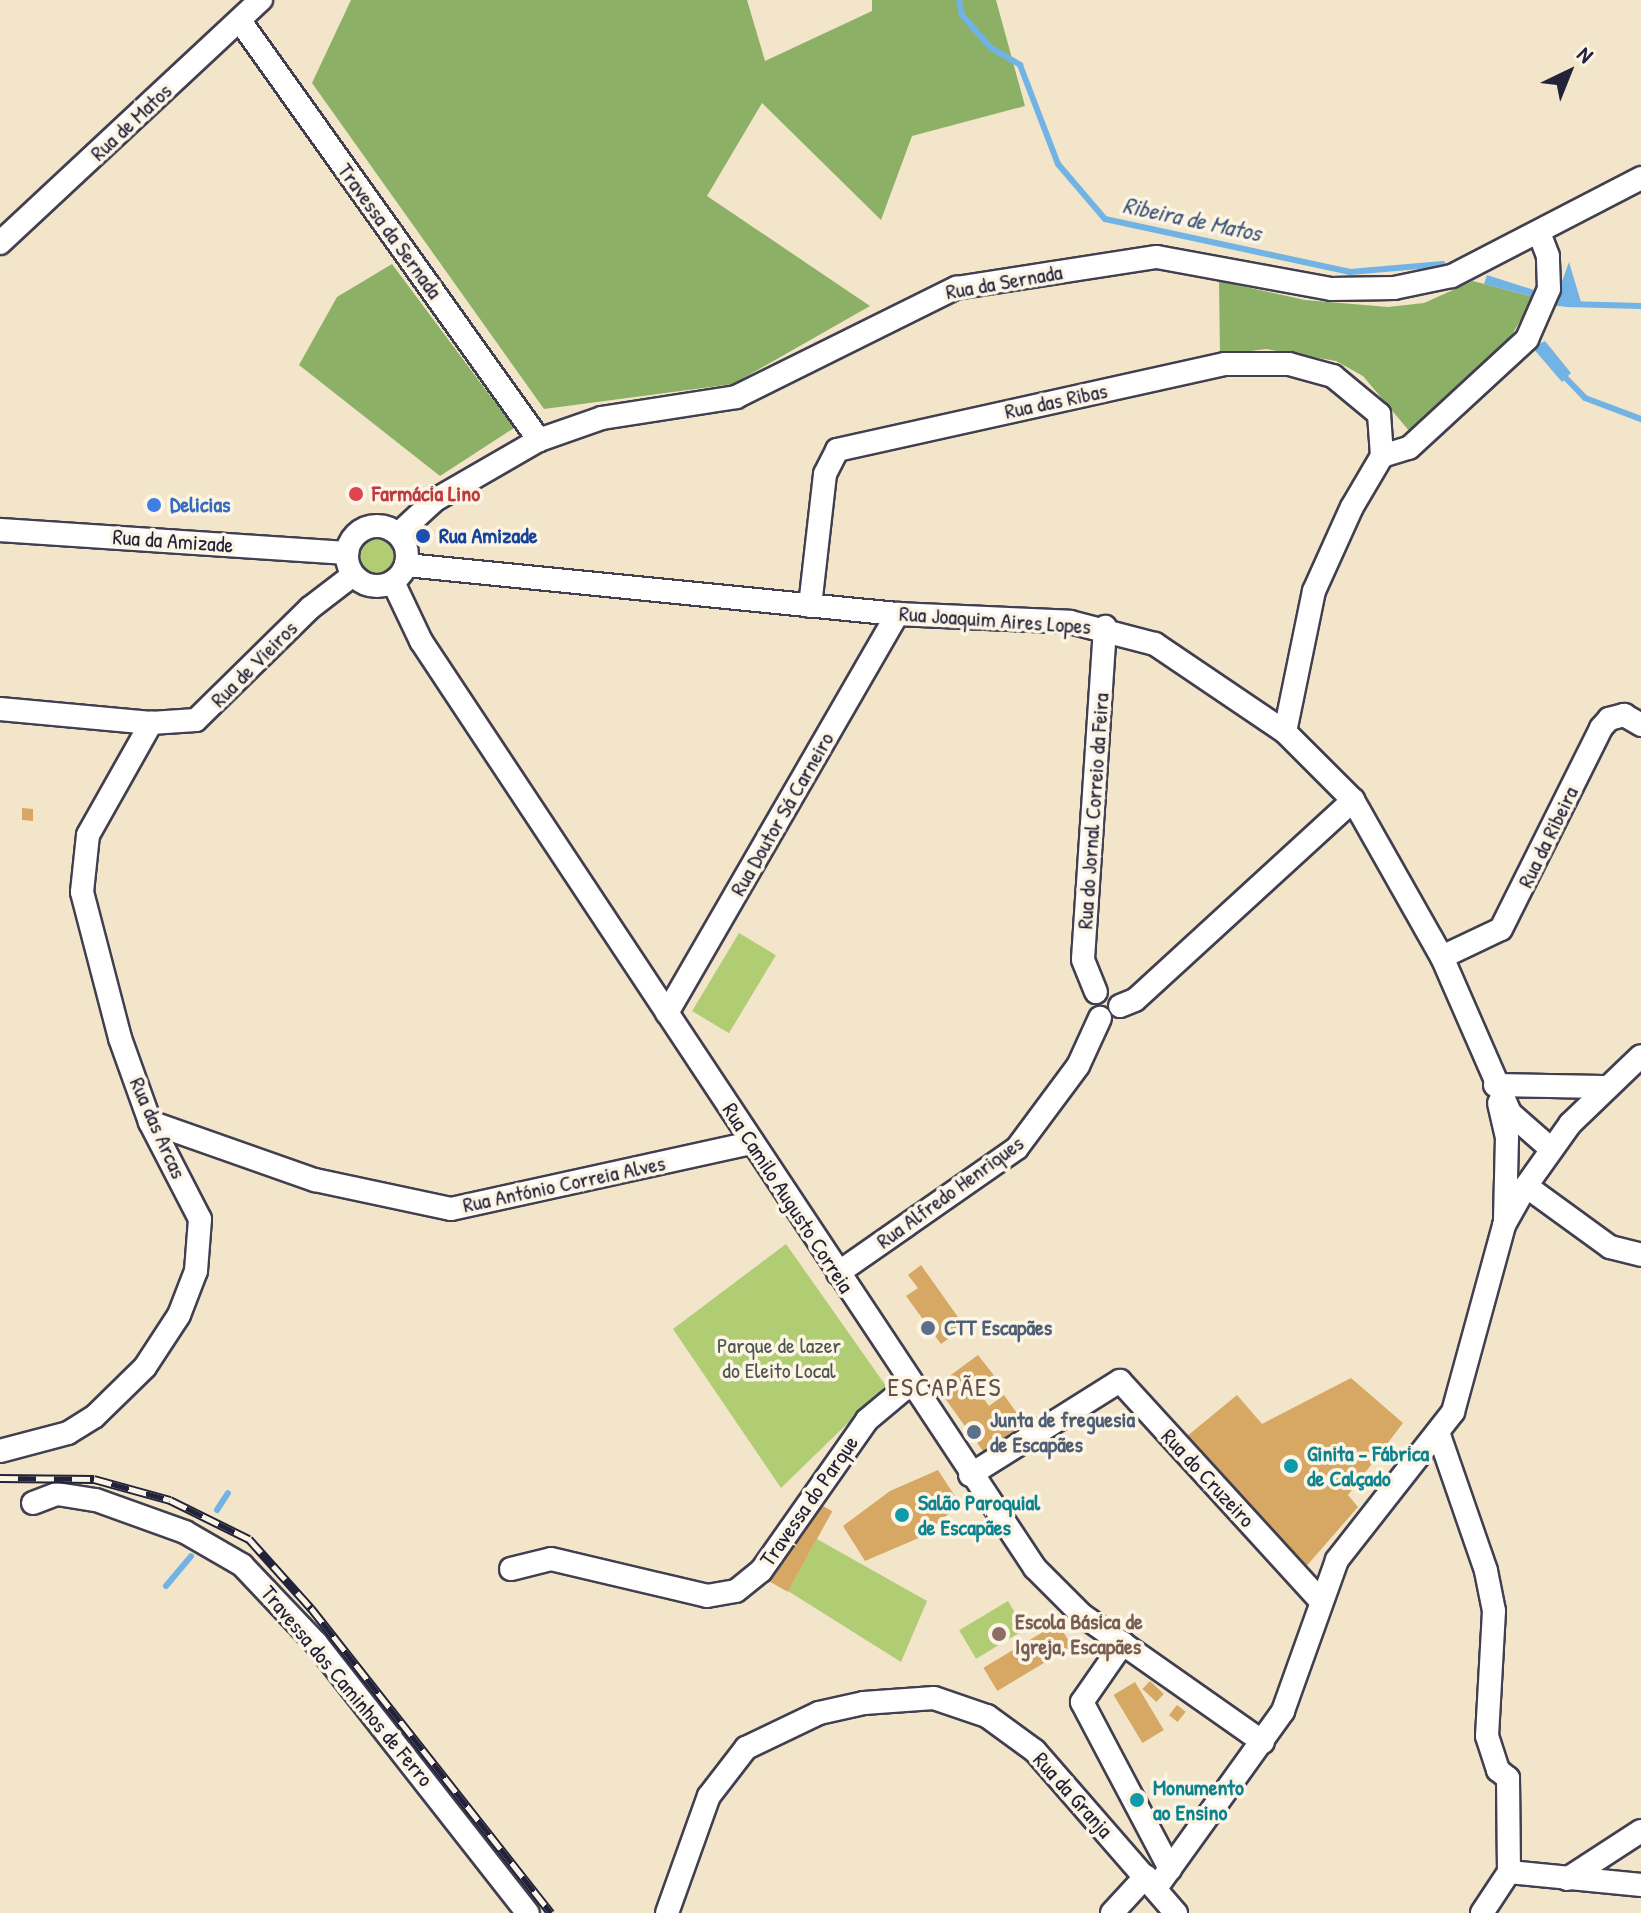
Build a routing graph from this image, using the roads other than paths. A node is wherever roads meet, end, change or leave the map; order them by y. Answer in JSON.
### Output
{"nodes":[{"id":1,"x":261,"y":0,"type":"edge"},
{"id":2,"x":240,"y":21,"type":"junction"},
{"id":3,"x":1641,"y":178,"type":"edge"},
{"id":4,"x":1539,"y":232,"type":"junction"},
{"id":5,"x":0,"y":243,"type":"edge"},
{"id":6,"x":539,"y":440,"type":"junction"},
{"id":7,"x":1382,"y":456,"type":"junction"},
{"id":8,"x":0,"y":530,"type":"edge"},
{"id":9,"x":398,"y":534,"type":"junction"},
{"id":10,"x":350,"y":564,"type":"junction"},
{"id":11,"x":400,"y":573,"type":"junction"},
{"id":12,"x":810,"y":606,"type":"junction"},
{"id":13,"x":897,"y":614,"type":"junction"},
{"id":14,"x":1105,"y":627,"type":"junction"},
{"id":15,"x":0,"y":709,"type":"edge"},
{"id":16,"x":151,"y":723,"type":"junction"},
{"id":17,"x":1641,"y":725,"type":"edge"},
{"id":18,"x":1285,"y":732,"type":"junction"},
{"id":19,"x":1353,"y":800,"type":"junction"},
{"id":20,"x":1442,"y":957,"type":"junction"},
{"id":21,"x":1110,"y":1012,"type":"junction"},
{"id":22,"x":667,"y":1013,"type":"junction"},
{"id":23,"x":1641,"y":1056,"type":"edge"},
{"id":24,"x":1495,"y":1085,"type":"junction"},
{"id":25,"x":1603,"y":1087,"type":"junction"},
{"id":26,"x":150,"y":1122,"type":"junction"},
{"id":27,"x":750,"y":1143,"type":"junction"},
{"id":28,"x":1551,"y":1149,"type":"junction"},
{"id":29,"x":1526,"y":1186,"type":"junction"},
{"id":30,"x":1504,"y":1225,"type":"junction"},
{"id":31,"x":1641,"y":1255,"type":"edge"},
{"id":32,"x":838,"y":1273,"type":"junction"},
{"id":33,"x":910,"y":1384,"type":"junction"},
{"id":34,"x":1438,"y":1432,"type":"junction"},
{"id":35,"x":0,"y":1451,"type":"edge"},
{"id":36,"x":970,"y":1475,"type":"junction"},
{"id":37,"x":33,"y":1503,"type":"dead end"},
{"id":38,"x":511,"y":1569,"type":"dead end"},
{"id":39,"x":1319,"y":1599,"type":"junction"},
{"id":40,"x":1123,"y":1643,"type":"junction"},
{"id":41,"x":1263,"y":1742,"type":"junction"},
{"id":42,"x":1641,"y":1831,"type":"edge"},
{"id":43,"x":1170,"y":1869,"type":"junction"},
{"id":44,"x":1509,"y":1872,"type":"junction"},
{"id":45,"x":1567,"y":1879,"type":"junction"},
{"id":46,"x":1151,"y":1882,"type":"junction"},
{"id":47,"x":1641,"y":1885,"type":"edge"},
{"id":48,"x":1172,"y":1911,"type":"edge"},
{"id":49,"x":528,"y":1913,"type":"edge"},
{"id":50,"x":667,"y":1913,"type":"edge"},
{"id":51,"x":1112,"y":1913,"type":"edge"},
{"id":52,"x":1482,"y":1913,"type":"edge"}],
"edges":[{"from":1,"to":2,"type":"street","name":"Rua de Matos"},
{"from":2,"to":5,"type":"street","name":"Rua de Matos"},
{"from":2,"to":6,"type":"street","name":"Travessa da Sernada"},
{"from":3,"to":4,"type":"street","name":"Rua da Sernada"},
{"from":4,"to":6,"type":"street","name":"Rua da Sernada"},
{"from":4,"to":7,"type":"street"},
{"from":6,"to":9,"type":"street","name":"Rua da Sernada"},
{"from":7,"to":12,"type":"street","name":"Rua das Ribas"},
{"from":7,"to":18,"type":"street"},
{"from":8,"to":10,"type":"street","name":"Rua da Amizade"},
{"from":9,"to":10,"type":"street"},
{"from":9,"to":11,"type":"street"},
{"from":10,"to":11,"type":"street"},
{"from":10,"to":16,"type":"street","name":"Rua de Vieiros"},
{"from":11,"to":12,"type":"street","name":"Rua Joaquim Aires Lopes"},
{"from":11,"to":22,"type":"street","name":"Rua Camilo Augusto Correia"},
{"from":12,"to":13,"type":"street","name":"Rua Joaquim Aires Lopes"},
{"from":13,"to":14,"type":"street","name":"Rua Joaquim Aires Lopes"},
{"from":13,"to":22,"type":"street","name":"Rua Doutor Sá Carneiro"},
{"from":14,"to":18,"type":"street","name":"Rua Joaquim Aires Lopes"},
{"from":14,"to":21,"type":"street","name":"Rua do Jornal Correio da Feira"},
{"from":15,"to":16,"type":"street","name":"Rua de Vieiros"},
{"from":16,"to":26,"type":"street","name":"Rua das Arcas"},
{"from":17,"to":20,"type":"street","name":"Rua da Ribeira"},
{"from":18,"to":19,"type":"street","name":"Rua Joaquim Aires Lopes"},
{"from":19,"to":20,"type":"street","name":"Rua Joaquim Aires Lopes"},
{"from":19,"to":21,"type":"street"},
{"from":20,"to":24,"type":"street","name":"Rua Joaquim Aires Lopes"},
{"from":21,"to":32,"type":"street","name":"Rua Alfredo Henriques"},
{"from":22,"to":27,"type":"street","name":"Rua Camilo Augusto Correia"},
{"from":23,"to":25,"type":"street"},
{"from":24,"to":25,"type":"street"},
{"from":24,"to":28,"type":"street"},
{"from":24,"to":30,"type":"street"},
{"from":25,"to":28,"type":"street"},
{"from":26,"to":27,"type":"street","name":"Rua António Correia Alves"},
{"from":26,"to":35,"type":"street","name":"Rua das Arcas"},
{"from":27,"to":32,"type":"street","name":"Rua Camilo Augusto Correia"},
{"from":28,"to":29,"type":"street"},
{"from":29,"to":30,"type":"street"},
{"from":29,"to":31,"type":"street"},
{"from":30,"to":34,"type":"street"},
{"from":32,"to":33,"type":"street","name":"Rua Camilo Augusto Correia"},
{"from":33,"to":36,"type":"street","name":"Rua Camilo Augusto Correia"},
{"from":33,"to":38,"type":"street","name":"Travessa do Parque"},
{"from":34,"to":39,"type":"street"},
{"from":34,"to":44,"type":"street"},
{"from":36,"to":39,"type":"street","name":"Rua do Cruzeiro"},
{"from":36,"to":40,"type":"street","name":"Rua Camilo Augusto Correia"},
{"from":37,"to":49,"type":"street","name":"Travessa dos Caminhos de Ferro"},
{"from":39,"to":41,"type":"street"},
{"from":40,"to":41,"type":"street","name":"Rua Camilo Augusto Correia"},
{"from":40,"to":43,"type":"street"},
{"from":41,"to":43,"type":"street"},
{"from":42,"to":45,"type":"street"},
{"from":43,"to":46,"type":"street"},
{"from":44,"to":45,"type":"street"},
{"from":44,"to":52,"type":"street"},
{"from":45,"to":47,"type":"street"},
{"from":46,"to":48,"type":"street","name":"Rua da Granja"},
{"from":46,"to":50,"type":"street","name":"Rua da Granja"},
{"from":46,"to":51,"type":"street"}]}
